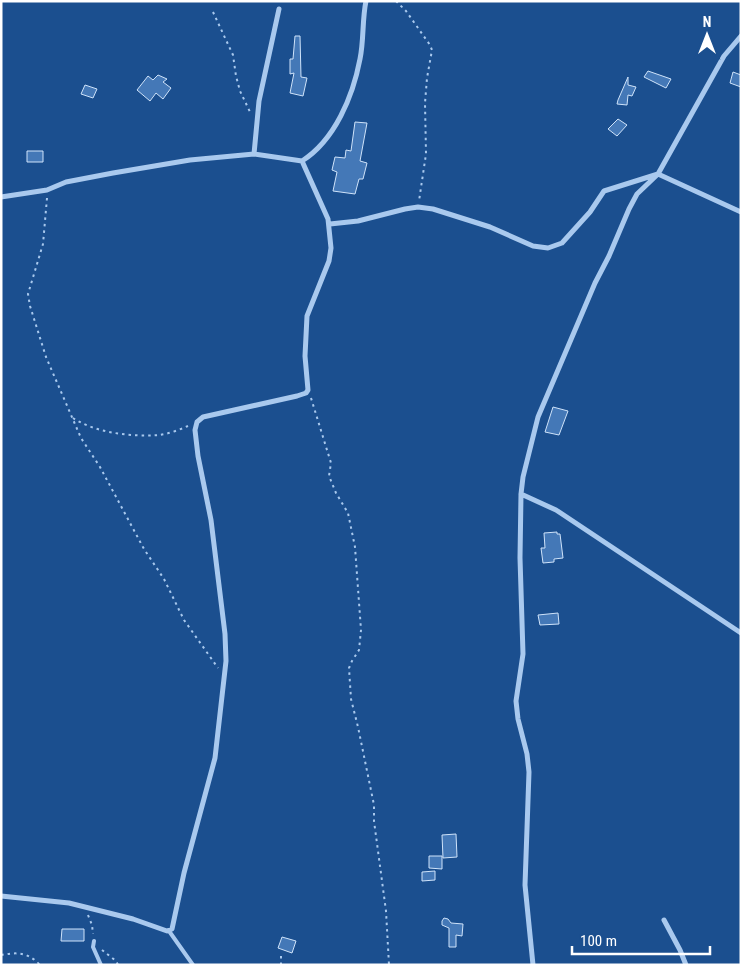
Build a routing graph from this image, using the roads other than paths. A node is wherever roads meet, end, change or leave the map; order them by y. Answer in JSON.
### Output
{"nodes":[{"id":1,"x":366,"y":1,"type":"edge"},
{"id":2,"x":280,"y":9,"type":"dead end"},
{"id":3,"x":741,"y":36,"type":"edge"},
{"id":4,"x":254,"y":154,"type":"junction"},
{"id":5,"x":302,"y":161,"type":"junction"},
{"id":6,"x":658,"y":174,"type":"junction"},
{"id":7,"x":1,"y":197,"type":"edge"},
{"id":8,"x":741,"y":212,"type":"edge"},
{"id":9,"x":330,"y":224,"type":"junction"},
{"id":10,"x":521,"y":494,"type":"junction"},
{"id":11,"x":741,"y":633,"type":"edge"},
{"id":12,"x":1,"y":896,"type":"edge"},
{"id":13,"x":664,"y":920,"type":"dead end"},
{"id":14,"x":169,"y":931,"type":"junction"},
{"id":15,"x":94,"y":941,"type":"dead end"},
{"id":16,"x":101,"y":965,"type":"edge"},
{"id":17,"x":193,"y":965,"type":"edge"},
{"id":18,"x":533,"y":965,"type":"edge"},
{"id":19,"x":686,"y":965,"type":"edge"}],
"edges":[{"from":1,"to":5,"type":"street"},
{"from":2,"to":4,"type":"street"},
{"from":3,"to":6,"type":"street"},
{"from":4,"to":5,"type":"street"},
{"from":4,"to":7,"type":"street"},
{"from":5,"to":9,"type":"street"},
{"from":6,"to":8,"type":"street"},
{"from":6,"to":9,"type":"street"},
{"from":6,"to":10,"type":"street"},
{"from":9,"to":14,"type":"street"},
{"from":10,"to":11,"type":"street"},
{"from":10,"to":18,"type":"street"},
{"from":12,"to":14,"type":"street"},
{"from":13,"to":19,"type":"street"},
{"from":14,"to":17,"type":"lane"},
{"from":15,"to":16,"type":"lane"}]}
